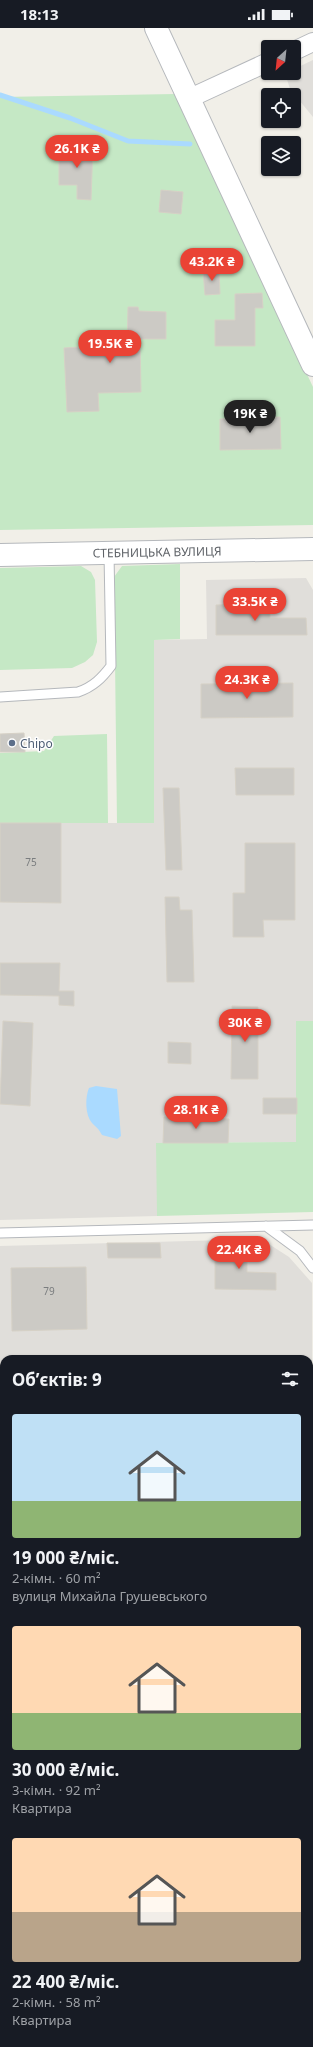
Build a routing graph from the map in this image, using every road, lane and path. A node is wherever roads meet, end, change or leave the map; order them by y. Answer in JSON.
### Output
{"nodes":[{"id":1,"x":156,"y":28,"type":"edge"},
{"id":2,"x":313,"y":42,"type":"edge"},
{"id":3,"x":301,"y":48,"type":"edge"},
{"id":4,"x":261,"y":65,"type":"edge"},
{"id":5,"x":188,"y":99,"type":"junction"},
{"id":6,"x":313,"y":365,"type":"edge"},
{"id":7,"x":312,"y":551,"type":"edge"},
{"id":8,"x":110,"y":553,"type":"junction"},
{"id":9,"x":0,"y":555,"type":"edge"},
{"id":10,"x":0,"y":697,"type":"edge"},
{"id":11,"x":313,"y":1225,"type":"edge"},
{"id":12,"x":266,"y":1226,"type":"junction"},
{"id":13,"x":0,"y":1233,"type":"edge"},
{"id":14,"x":313,"y":1268,"type":"edge"}],
"edges":[{"from":1,"to":5,"type":"street"},
{"from":2,"to":3,"type":"street"},
{"from":4,"to":5,"type":"street"},
{"from":5,"to":6,"type":"street"},
{"from":7,"to":8,"type":"street","name":"СТЕБНИЦЬКА ВУЛИЦЯ"},
{"from":8,"to":9,"type":"street","name":"СТЕБНИЦЬКА ВУЛИЦЯ"},
{"from":8,"to":10,"type":"lane"},
{"from":11,"to":12,"type":"lane"},
{"from":12,"to":13,"type":"lane"},
{"from":12,"to":14,"type":"lane"}]}
